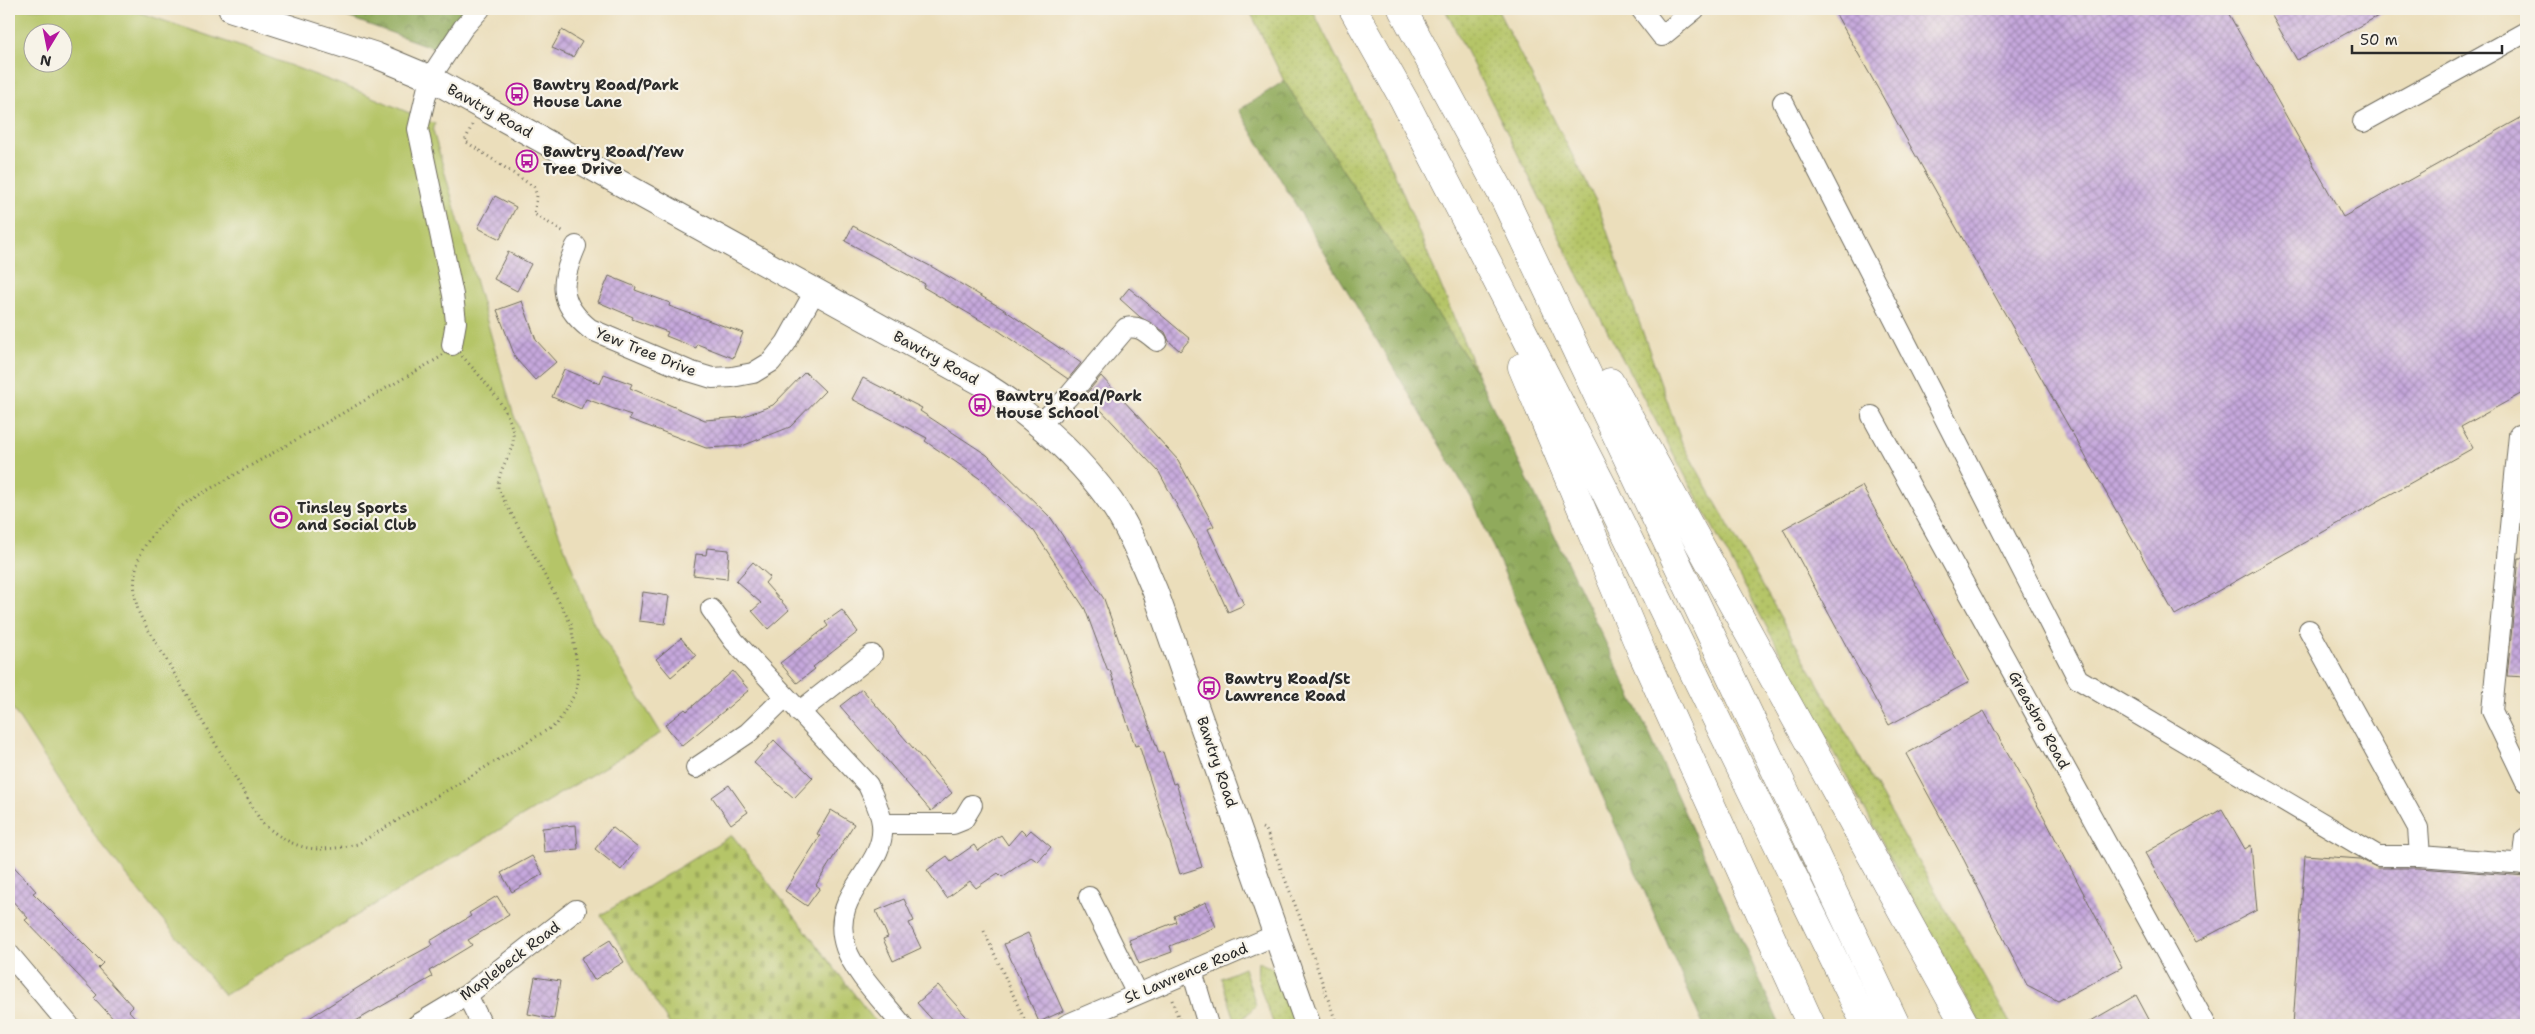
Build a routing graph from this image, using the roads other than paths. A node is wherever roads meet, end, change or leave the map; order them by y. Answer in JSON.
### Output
{"nodes":[{"id":1,"x":231,"y":9,"type":"edge"},
{"id":2,"x":480,"y":9,"type":"edge"},
{"id":3,"x":1353,"y":9,"type":"edge"},
{"id":4,"x":1402,"y":9,"type":"edge"},
{"id":5,"x":1641,"y":9,"type":"edge"},
{"id":6,"x":1695,"y":9,"type":"edge"},
{"id":7,"x":2526,"y":32,"type":"edge"},
{"id":8,"x":430,"y":78,"type":"junction"},
{"id":9,"x":1783,"y":102,"type":"dead end"},
{"id":10,"x":2364,"y":122,"type":"dead end"},
{"id":11,"x":1443,"y":178,"type":"junction"},
{"id":12,"x":1522,"y":237,"type":"junction"},
{"id":13,"x":576,"y":246,"type":"road end"},
{"id":14,"x":816,"y":291,"type":"junction"},
{"id":15,"x":1158,"y":341,"type":"dead end"},
{"id":16,"x":452,"y":345,"type":"road end"},
{"id":17,"x":1872,"y":416,"type":"dead end"},
{"id":18,"x":1040,"y":424,"type":"junction"},
{"id":19,"x":2526,"y":434,"type":"edge"},
{"id":20,"x":711,"y":609,"type":"dead end"},
{"id":21,"x":2309,"y":630,"type":"dead end"},
{"id":22,"x":872,"y":655,"type":"dead end"},
{"id":23,"x":785,"y":697,"type":"junction"},
{"id":24,"x":799,"y":712,"type":"junction"},
{"id":25,"x":696,"y":768,"type":"dead end"},
{"id":26,"x":2526,"y":782,"type":"edge"},
{"id":27,"x":972,"y":805,"type":"dead end"},
{"id":28,"x":882,"y":824,"type":"junction"},
{"id":29,"x":2526,"y":838,"type":"edge"},
{"id":30,"x":2420,"y":856,"type":"junction"},
{"id":31,"x":2525,"y":864,"type":"edge"},
{"id":32,"x":1089,"y":897,"type":"dead end"},
{"id":33,"x":576,"y":910,"type":"dead end"},
{"id":34,"x":1278,"y":934,"type":"junction"},
{"id":35,"x":9,"y":954,"type":"edge"},
{"id":36,"x":1192,"y":971,"type":"junction"},
{"id":37,"x":1137,"y":994,"type":"junction"},
{"id":38,"x":467,"y":995,"type":"junction"},
{"id":39,"x":1071,"y":1024,"type":"edge"},
{"id":40,"x":69,"y":1025,"type":"edge"},
{"id":41,"x":417,"y":1025,"type":"edge"},
{"id":42,"x":482,"y":1025,"type":"edge"},
{"id":43,"x":902,"y":1025,"type":"edge"},
{"id":44,"x":1208,"y":1025,"type":"edge"},
{"id":45,"x":1308,"y":1025,"type":"edge"},
{"id":46,"x":1811,"y":1025,"type":"edge"},
{"id":47,"x":1866,"y":1025,"type":"edge"},
{"id":48,"x":1896,"y":1025,"type":"edge"},
{"id":49,"x":1965,"y":1025,"type":"edge"},
{"id":50,"x":2206,"y":1025,"type":"edge"}],
"edges":[{"from":1,"to":8,"type":"main road","name":"Bawtry Road"},
{"from":2,"to":8,"type":"street"},
{"from":3,"to":11,"type":"highway"},
{"from":4,"to":12,"type":"highway"},
{"from":5,"to":6,"type":"street"},
{"from":7,"to":10,"type":"street"},
{"from":8,"to":14,"type":"main road","name":"Bawtry Road"},
{"from":8,"to":16,"type":"street"},
{"from":9,"to":30,"type":"street"},
{"from":11,"to":46,"type":"highway"},
{"from":11,"to":47,"type":"highway"},
{"from":12,"to":48,"type":"highway"},
{"from":12,"to":49,"type":"highway"},
{"from":13,"to":14,"type":"street","name":"Yew Tree Drive"},
{"from":14,"to":18,"type":"main road","name":"Bawtry Road"},
{"from":15,"to":18,"type":"street"},
{"from":17,"to":50,"type":"street","name":"Greasbro Road"},
{"from":18,"to":34,"type":"main road","name":"Bawtry Road"},
{"from":19,"to":26,"type":"street"},
{"from":20,"to":23,"type":"street"},
{"from":21,"to":30,"type":"street"},
{"from":22,"to":24,"type":"street"},
{"from":23,"to":24,"type":"street"},
{"from":23,"to":25,"type":"street"},
{"from":24,"to":28,"type":"street"},
{"from":27,"to":28,"type":"street"},
{"from":28,"to":43,"type":"street"},
{"from":29,"to":31,"type":"street"},
{"from":30,"to":31,"type":"street"},
{"from":32,"to":37,"type":"street"},
{"from":33,"to":38,"type":"street","name":"Maplebeck Road"},
{"from":34,"to":36,"type":"street","name":"St Lawrence Road"},
{"from":34,"to":45,"type":"main road","name":"Bawtry Road"},
{"from":35,"to":40,"type":"street"},
{"from":36,"to":37,"type":"street","name":"St Lawrence Road"},
{"from":36,"to":44,"type":"street"},
{"from":37,"to":39,"type":"street","name":"St Lawrence Road"},
{"from":38,"to":41,"type":"street","name":"Maplebeck Road"},
{"from":38,"to":42,"type":"street"}]}
